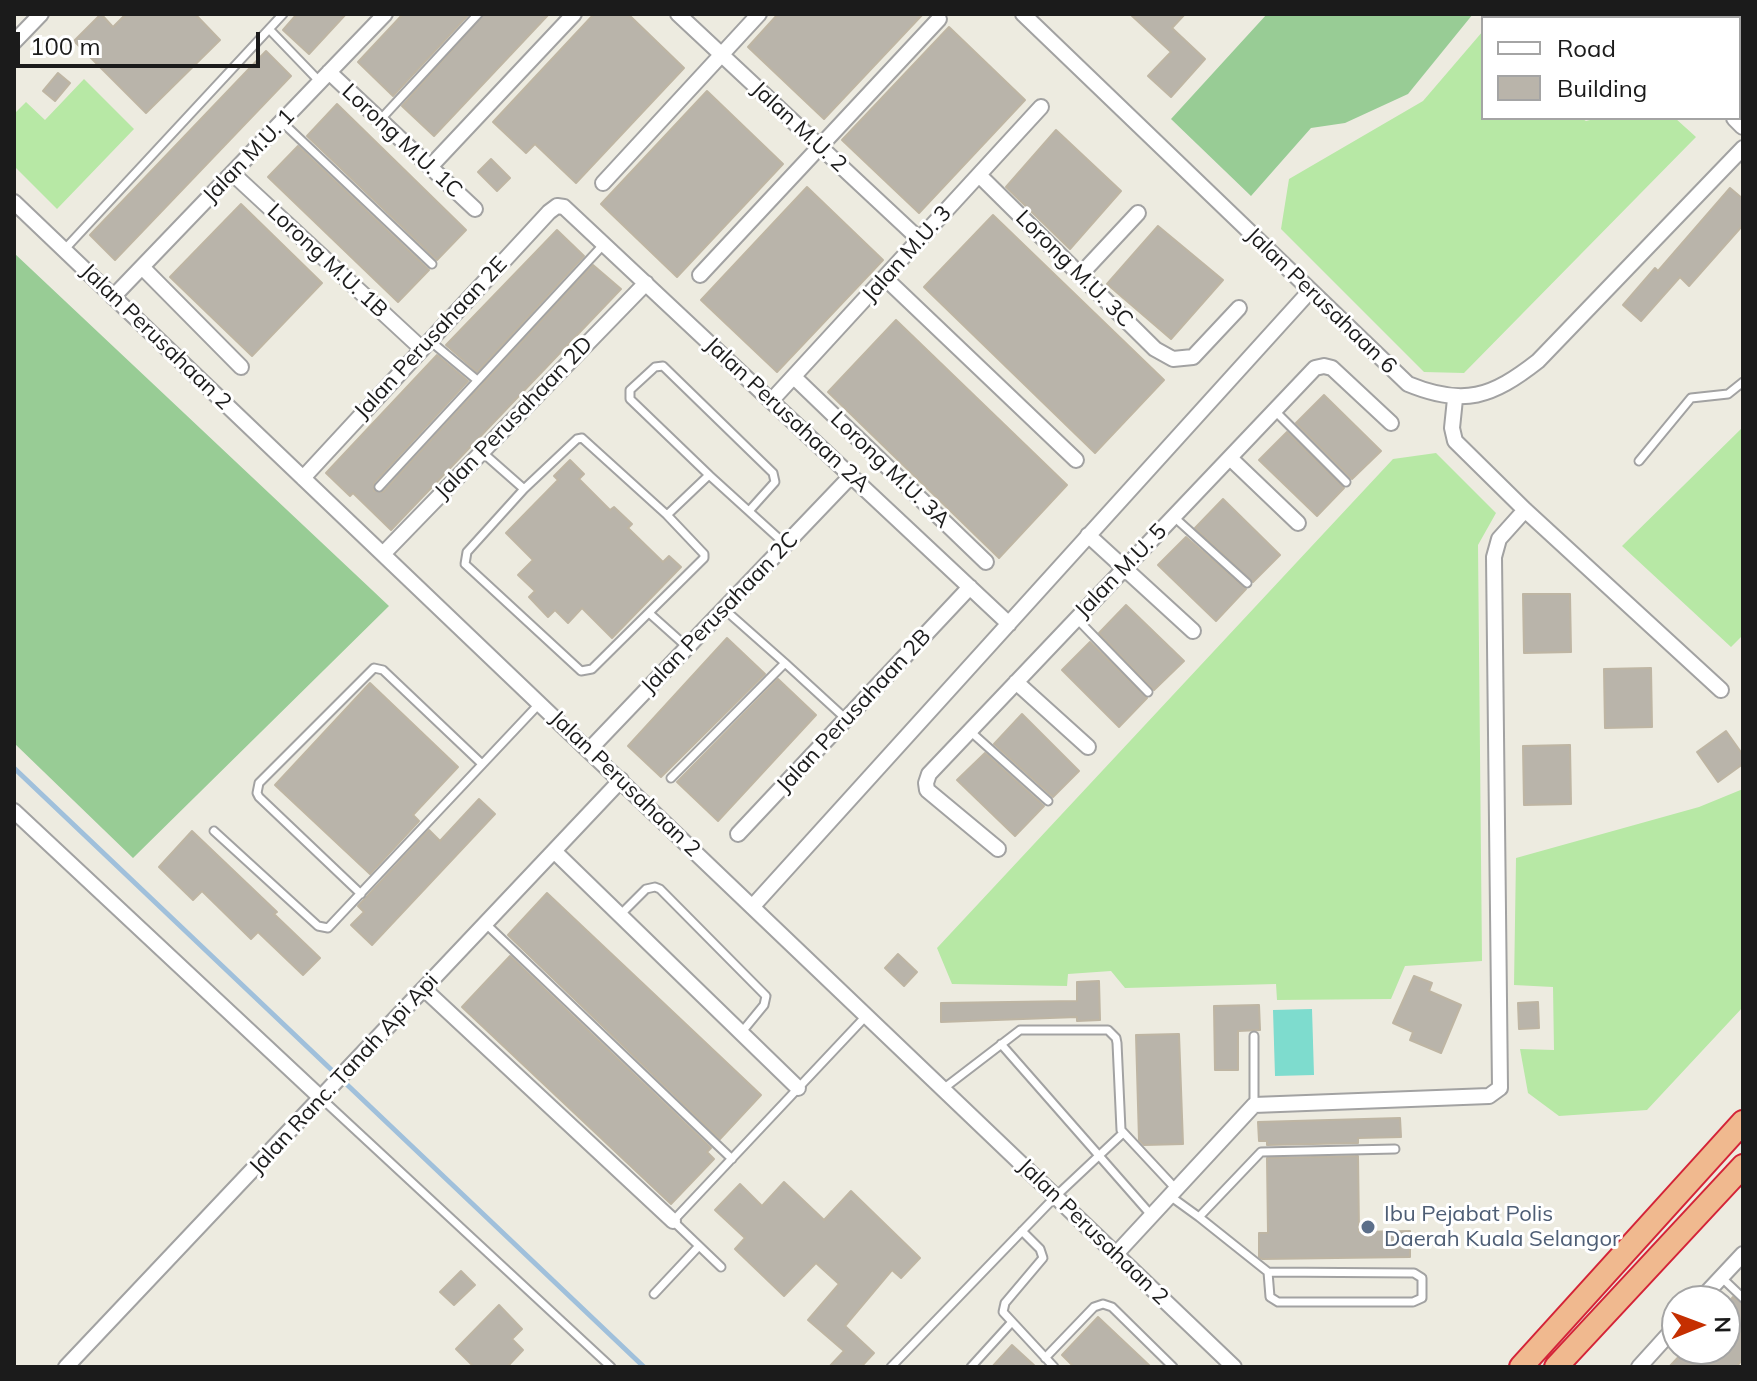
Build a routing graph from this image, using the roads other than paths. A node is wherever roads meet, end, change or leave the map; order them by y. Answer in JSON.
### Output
{"nodes":[{"id":1,"x":41,"y":14,"type":"edge"},
{"id":2,"x":283,"y":14,"type":"edge"},
{"id":3,"x":385,"y":14,"type":"edge"},
{"id":4,"x":478,"y":14,"type":"edge"},
{"id":5,"x":574,"y":14,"type":"edge"},
{"id":6,"x":678,"y":14,"type":"edge"},
{"id":7,"x":759,"y":14,"type":"edge"},
{"id":8,"x":1023,"y":14,"type":"edge"},
{"id":9,"x":939,"y":19,"type":"dead end"},
{"id":10,"x":269,"y":29,"type":"junction"},
{"id":11,"x":14,"y":42,"type":"edge"},
{"id":12,"x":721,"y":55,"type":"junction"},
{"id":13,"x":324,"y":77,"type":"junction"},
{"id":14,"x":1041,"y":107,"type":"dead end"},
{"id":15,"x":380,"y":120,"type":"junction"},
{"id":16,"x":282,"y":122,"type":"junction"},
{"id":17,"x":820,"y":147,"type":"junction"},
{"id":18,"x":1743,"y":148,"type":"edge"},
{"id":19,"x":430,"y":167,"type":"junction"},
{"id":20,"x":232,"y":173,"type":"junction"},
{"id":21,"x":979,"y":175,"type":"junction"},
{"id":22,"x":603,"y":183,"type":"dead end"},
{"id":23,"x":14,"y":202,"type":"edge"},
{"id":24,"x":564,"y":207,"type":"joint"},
{"id":25,"x":475,"y":209,"type":"dead end"},
{"id":26,"x":1138,"y":213,"type":"dead end"},
{"id":27,"x":920,"y":240,"type":"junction"},
{"id":28,"x":604,"y":244,"type":"junction"},
{"id":29,"x":64,"y":250,"type":"junction"},
{"id":30,"x":432,"y":264,"type":"dead end"},
{"id":31,"x":142,"y":267,"type":"junction"},
{"id":32,"x":1081,"y":274,"type":"junction"},
{"id":33,"x":700,"y":275,"type":"dead end"},
{"id":34,"x":885,"y":278,"type":"junction"},
{"id":35,"x":646,"y":283,"type":"junction"},
{"id":36,"x":1310,"y":291,"type":"junction"},
{"id":37,"x":113,"y":297,"type":"junction"},
{"id":38,"x":1239,"y":308,"type":"dead end"},
{"id":39,"x":425,"y":344,"type":"junction"},
{"id":40,"x":241,"y":367,"type":"dead end"},
{"id":41,"x":794,"y":377,"type":"junction"},
{"id":42,"x":477,"y":380,"type":"junction"},
{"id":43,"x":1743,"y":382,"type":"edge"},
{"id":44,"x":1455,"y":399,"type":"junction"},
{"id":45,"x":771,"y":401,"type":"junction"},
{"id":46,"x":1276,"y":412,"type":"junction"},
{"id":47,"x":1391,"y":423,"type":"dead end"},
{"id":48,"x":482,"y":452,"type":"junction"},
{"id":49,"x":1230,"y":458,"type":"junction"},
{"id":50,"x":1076,"y":460,"type":"dead end"},
{"id":51,"x":1639,"y":461,"type":"dead end"},
{"id":52,"x":709,"y":475,"type":"junction"},
{"id":53,"x":851,"y":476,"type":"junction"},
{"id":54,"x":303,"y":478,"type":"junction"},
{"id":55,"x":1346,"y":482,"type":"dead end"},
{"id":56,"x":379,"y":487,"type":"dead end"},
{"id":57,"x":524,"y":489,"type":"junction"},
{"id":58,"x":1525,"y":510,"type":"junction"},
{"id":59,"x":749,"y":511,"type":"junction"},
{"id":60,"x":667,"y":515,"type":"junction"},
{"id":61,"x":1173,"y":516,"type":"junction"},
{"id":62,"x":1298,"y":523,"type":"dead end"},
{"id":63,"x":1088,"y":535,"type":"junction"},
{"id":64,"x":785,"y":544,"type":"junction"},
{"id":65,"x":383,"y":554,"type":"junction"},
{"id":66,"x":986,"y":562,"type":"dead end"},
{"id":67,"x":1124,"y":567,"type":"junction"},
{"id":68,"x":1247,"y":583,"type":"dead end"},
{"id":69,"x":970,"y":587,"type":"junction"},
{"id":70,"x":724,"y":609,"type":"junction"},
{"id":71,"x":649,"y":613,"type":"junction"},
{"id":72,"x":1076,"y":618,"type":"junction"},
{"id":73,"x":1009,"y":624,"type":"junction"},
{"id":74,"x":1193,"y":631,"type":"dead end"},
{"id":75,"x":687,"y":647,"type":"junction"},
{"id":76,"x":785,"y":663,"type":"junction"},
{"id":77,"x":1016,"y":682,"type":"junction"},
{"id":78,"x":1721,"y":690,"type":"dead end"},
{"id":79,"x":1148,"y":692,"type":"dead end"},
{"id":80,"x":540,"y":703,"type":"junction"},
{"id":81,"x":846,"y":719,"type":"junction"},
{"id":82,"x":971,"y":732,"type":"junction"},
{"id":83,"x":1088,"y":747,"type":"dead end"},
{"id":84,"x":589,"y":750,"type":"junction"},
{"id":85,"x":482,"y":764,"type":"junction"},
{"id":86,"x":671,"y":778,"type":"dead end"},
{"id":87,"x":621,"y":780,"type":"junction"},
{"id":88,"x":1048,"y":801,"type":"dead end"},
{"id":89,"x":14,"y":811,"type":"edge"},
{"id":90,"x":214,"y":831,"type":"dead end"},
{"id":91,"x":738,"y":834,"type":"dead end"},
{"id":92,"x":998,"y":849,"type":"dead end"},
{"id":93,"x":554,"y":851,"type":"junction"},
{"id":94,"x":361,"y":894,"type":"junction"},
{"id":95,"x":753,"y":906,"type":"junction"},
{"id":96,"x":620,"y":915,"type":"junction"},
{"id":97,"x":486,"y":924,"type":"junction"},
{"id":98,"x":424,"y":989,"type":"junction"},
{"id":99,"x":867,"y":1015,"type":"junction"},
{"id":100,"x":741,"y":1033,"type":"junction"},
{"id":101,"x":1254,"y":1036,"type":"dead end"},
{"id":102,"x":1001,"y":1044,"type":"junction"},
{"id":103,"x":798,"y":1088,"type":"junction"},
{"id":104,"x":943,"y":1089,"type":"junction"},
{"id":105,"x":326,"y":1092,"type":"junction"},
{"id":106,"x":1254,"y":1105,"type":"junction"},
{"id":107,"x":1743,"y":1122,"type":"edge"},
{"id":108,"x":1122,"y":1134,"type":"junction"},
{"id":109,"x":1395,"y":1149,"type":"dead end"},
{"id":110,"x":1098,"y":1155,"type":"junction"},
{"id":111,"x":732,"y":1159,"type":"junction"},
{"id":112,"x":1743,"y":1166,"type":"edge"},
{"id":113,"x":1173,"y":1193,"type":"junction"},
{"id":114,"x":1056,"y":1196,"type":"junction"},
{"id":115,"x":1152,"y":1216,"type":"junction"},
{"id":116,"x":1199,"y":1217,"type":"junction"},
{"id":117,"x":673,"y":1221,"type":"junction"},
{"id":118,"x":1022,"y":1231,"type":"junction"},
{"id":119,"x":699,"y":1246,"type":"junction"},
{"id":120,"x":1116,"y":1254,"type":"junction"},
{"id":121,"x":1743,"y":1254,"type":"edge"},
{"id":122,"x":721,"y":1267,"type":"dead end"},
{"id":123,"x":1268,"y":1272,"type":"junction"},
{"id":124,"x":1721,"y":1277,"type":"junction"},
{"id":125,"x":1714,"y":1285,"type":"edge"},
{"id":126,"x":654,"y":1294,"type":"dead end"},
{"id":127,"x":1743,"y":1298,"type":"edge"},
{"id":128,"x":1011,"y":1323,"type":"junction"},
{"id":129,"x":1661,"y":1343,"type":"edge"},
{"id":130,"x":1576,"y":1346,"type":"junction"},
{"id":131,"x":1045,"y":1358,"type":"junction"},
{"id":132,"x":66,"y":1367,"type":"edge"},
{"id":133,"x":611,"y":1367,"type":"edge"},
{"id":134,"x":891,"y":1367,"type":"edge"},
{"id":135,"x":971,"y":1367,"type":"edge"},
{"id":136,"x":1054,"y":1367,"type":"edge"},
{"id":137,"x":1173,"y":1367,"type":"edge"},
{"id":138,"x":1234,"y":1367,"type":"edge"},
{"id":139,"x":1521,"y":1367,"type":"edge"},
{"id":140,"x":1556,"y":1367,"type":"edge"},
{"id":141,"x":1565,"y":1367,"type":"edge"},
{"id":142,"x":1639,"y":1367,"type":"edge"}],
"edges":[{"from":1,"to":11,"type":"street"},
{"from":2,"to":10,"type":"lane"},
{"from":3,"to":13,"type":"street","name":"Jalan M.U. 1"},
{"from":4,"to":15,"type":"lane"},
{"from":5,"to":19,"type":"street"},
{"from":6,"to":12,"type":"street","name":"Jalan M.U. 2"},
{"from":7,"to":12,"type":"street"},
{"from":8,"to":36,"type":"street","name":"Jalan Perusahaan 6"},
{"from":9,"to":17,"type":"street"},
{"from":10,"to":13,"type":"lane"},
{"from":10,"to":29,"type":"lane"},
{"from":12,"to":17,"type":"street","name":"Jalan M.U. 2"},
{"from":12,"to":22,"type":"street"},
{"from":13,"to":15,"type":"street","name":"Lorong M.U. 1C"},
{"from":13,"to":16,"type":"street","name":"Jalan M.U. 1"},
{"from":14,"to":21,"type":"street","name":"Jalan M.U. 3"},
{"from":15,"to":19,"type":"street","name":"Lorong M.U. 1C"},
{"from":16,"to":20,"type":"street","name":"Jalan M.U. 1"},
{"from":16,"to":30,"type":"lane"},
{"from":17,"to":27,"type":"street","name":"Jalan M.U. 2"},
{"from":17,"to":33,"type":"street"},
{"from":18,"to":44,"type":"street"},
{"from":19,"to":25,"type":"street","name":"Lorong M.U. 1C"},
{"from":20,"to":31,"type":"street","name":"Jalan M.U. 1"},
{"from":20,"to":39,"type":"street","name":"Lorong M.U. 1B"},
{"from":21,"to":27,"type":"street","name":"Jalan M.U. 3"},
{"from":21,"to":32,"type":"street","name":"Lorong M.U. 3C"},
{"from":23,"to":29,"type":"street","name":"Jalan Perusahaan 2"},
{"from":24,"to":28,"type":"street","name":"Jalan Perusahaan 2A"},
{"from":24,"to":39,"type":"street","name":"Jalan Perusahaan 2E"},
{"from":26,"to":32,"type":"street"},
{"from":27,"to":34,"type":"street","name":"Jalan M.U. 3"},
{"from":28,"to":35,"type":"street","name":"Jalan Perusahaan 2A"},
{"from":28,"to":42,"type":"lane"},
{"from":29,"to":37,"type":"street","name":"Jalan Perusahaan 2"},
{"from":31,"to":37,"type":"street","name":"Jalan M.U. 1"},
{"from":31,"to":40,"type":"street"},
{"from":32,"to":38,"type":"street","name":"Lorong M.U. 3C"},
{"from":34,"to":41,"type":"street","name":"Jalan M.U. 3"},
{"from":34,"to":50,"type":"street"},
{"from":35,"to":45,"type":"street","name":"Jalan Perusahaan 2A"},
{"from":35,"to":48,"type":"street","name":"Jalan Perusahaan 2D"},
{"from":36,"to":44,"type":"street","name":"Jalan Perusahaan 6"},
{"from":36,"to":63,"type":"street"},
{"from":37,"to":54,"type":"street","name":"Jalan Perusahaan 2"},
{"from":39,"to":42,"type":"lane"},
{"from":39,"to":54,"type":"street","name":"Jalan Perusahaan 2E"},
{"from":41,"to":45,"type":"street","name":"Jalan M.U. 3"},
{"from":41,"to":66,"type":"street","name":"Lorong M.U. 3A"},
{"from":42,"to":56,"type":"lane"},
{"from":43,"to":51,"type":"lane"},
{"from":44,"to":58,"type":"street"},
{"from":45,"to":53,"type":"street","name":"Jalan Perusahaan 2A"},
{"from":46,"to":47,"type":"street","name":"Jalan M.U. 5"},
{"from":46,"to":49,"type":"street","name":"Jalan M.U. 5"},
{"from":46,"to":55,"type":"lane"},
{"from":48,"to":57,"type":"lane"},
{"from":48,"to":65,"type":"street","name":"Jalan Perusahaan 2D"},
{"from":49,"to":61,"type":"street","name":"Jalan M.U. 5"},
{"from":49,"to":62,"type":"street"},
{"from":52,"to":59,"type":"lane"},
{"from":52,"to":59,"type":"lane"},
{"from":52,"to":60,"type":"lane"},
{"from":53,"to":64,"type":"street","name":"Jalan Perusahaan 2C"},
{"from":53,"to":69,"type":"street","name":"Jalan Perusahaan 2A"},
{"from":54,"to":65,"type":"street","name":"Jalan Perusahaan 2"},
{"from":57,"to":60,"type":"lane"},
{"from":57,"to":71,"type":"lane"},
{"from":58,"to":78,"type":"street"},
{"from":58,"to":106,"type":"street"},
{"from":59,"to":64,"type":"lane"},
{"from":60,"to":71,"type":"lane"},
{"from":61,"to":67,"type":"street","name":"Jalan M.U. 5"},
{"from":61,"to":68,"type":"lane"},
{"from":63,"to":67,"type":"street"},
{"from":63,"to":73,"type":"street"},
{"from":64,"to":70,"type":"street","name":"Jalan Perusahaan 2C"},
{"from":65,"to":80,"type":"street","name":"Jalan Perusahaan 2"},
{"from":67,"to":72,"type":"street","name":"Jalan M.U. 5"},
{"from":67,"to":74,"type":"street"},
{"from":69,"to":73,"type":"street","name":"Jalan Perusahaan 2A"},
{"from":69,"to":81,"type":"street","name":"Jalan Perusahaan 2B"},
{"from":70,"to":75,"type":"street","name":"Jalan Perusahaan 2C"},
{"from":70,"to":76,"type":"lane"},
{"from":71,"to":75,"type":"lane"},
{"from":72,"to":77,"type":"street","name":"Jalan M.U. 5"},
{"from":72,"to":79,"type":"lane"},
{"from":73,"to":95,"type":"street"},
{"from":75,"to":84,"type":"street","name":"Jalan Perusahaan 2C"},
{"from":76,"to":81,"type":"lane"},
{"from":76,"to":86,"type":"lane"},
{"from":77,"to":82,"type":"street","name":"Jalan M.U. 5"},
{"from":77,"to":83,"type":"street"},
{"from":80,"to":84,"type":"street","name":"Jalan Perusahaan 2"},
{"from":80,"to":85,"type":"lane"},
{"from":81,"to":91,"type":"street","name":"Jalan Perusahaan 2B"},
{"from":82,"to":88,"type":"lane"},
{"from":82,"to":92,"type":"street","name":"Jalan M.U. 5"},
{"from":84,"to":87,"type":"street","name":"Jalan Perusahaan 2"},
{"from":85,"to":94,"type":"lane"},
{"from":85,"to":94,"type":"lane"},
{"from":87,"to":93,"type":"street","name":"Jalan Ranc. Tanah Api Api"},
{"from":87,"to":95,"type":"street","name":"Jalan Perusahaan 2"},
{"from":89,"to":105,"type":"street"},
{"from":90,"to":94,"type":"lane"},
{"from":93,"to":96,"type":"street"},
{"from":93,"to":97,"type":"street","name":"Jalan Ranc. Tanah Api Api"},
{"from":95,"to":99,"type":"street","name":"Jalan Perusahaan 2"},
{"from":96,"to":100,"type":"street"},
{"from":96,"to":100,"type":"lane"},
{"from":97,"to":98,"type":"street","name":"Jalan Ranc. Tanah Api Api"},
{"from":97,"to":111,"type":"lane"},
{"from":98,"to":105,"type":"street","name":"Jalan Ranc. Tanah Api Api"},
{"from":98,"to":117,"type":"street"},
{"from":99,"to":103,"type":"lane"},
{"from":99,"to":104,"type":"street","name":"Jalan Perusahaan 2"},
{"from":100,"to":103,"type":"street"},
{"from":101,"to":106,"type":"lane"},
{"from":102,"to":104,"type":"lane"},
{"from":102,"to":108,"type":"lane"},
{"from":102,"to":110,"type":"lane"},
{"from":103,"to":111,"type":"lane"},
{"from":104,"to":114,"type":"street","name":"Jalan Perusahaan 2"},
{"from":105,"to":132,"type":"street","name":"Jalan Ranc. Tanah Api Api"},
{"from":105,"to":133,"type":"lane"},
{"from":106,"to":113,"type":"street"},
{"from":107,"to":139,"type":"highway"},
{"from":108,"to":110,"type":"lane"},
{"from":108,"to":113,"type":"lane"},
{"from":109,"to":116,"type":"lane"},
{"from":110,"to":114,"type":"lane"},
{"from":110,"to":115,"type":"lane"},
{"from":111,"to":117,"type":"lane"},
{"from":112,"to":130,"type":"highway"},
{"from":113,"to":115,"type":"street"},
{"from":113,"to":116,"type":"lane"},
{"from":114,"to":118,"type":"lane"},
{"from":114,"to":120,"type":"street","name":"Jalan Perusahaan 2"},
{"from":115,"to":120,"type":"street"},
{"from":116,"to":123,"type":"lane"},
{"from":117,"to":119,"type":"lane"},
{"from":118,"to":128,"type":"lane"},
{"from":118,"to":134,"type":"lane"},
{"from":119,"to":122,"type":"lane"},
{"from":119,"to":126,"type":"lane"},
{"from":120,"to":138,"type":"street","name":"Jalan Perusahaan 2"},
{"from":121,"to":124,"type":"street"},
{"from":123,"to":123,"type":"lane"},
{"from":124,"to":125,"type":"street"},
{"from":124,"to":127,"type":"lane"},
{"from":128,"to":131,"type":"lane"},
{"from":128,"to":135,"type":"lane"},
{"from":129,"to":142,"type":"street"},
{"from":130,"to":140,"type":"highway"},
{"from":130,"to":141,"type":"highway"},
{"from":131,"to":136,"type":"lane"},
{"from":131,"to":137,"type":"lane"}]}
